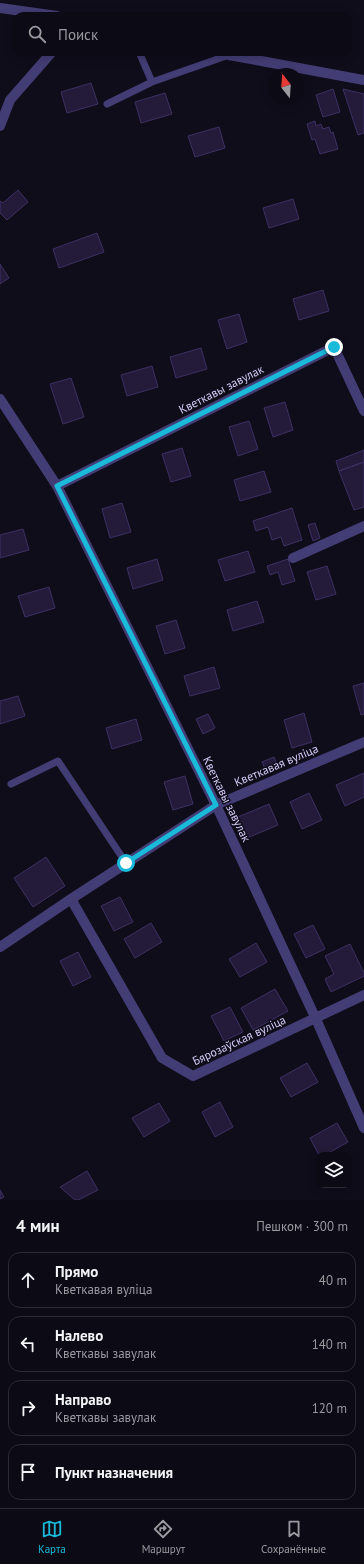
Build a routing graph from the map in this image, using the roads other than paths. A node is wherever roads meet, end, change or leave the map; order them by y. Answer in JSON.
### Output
{"nodes":[{"id":1,"x":0,"y":8,"type":"edge"},
{"id":2,"x":28,"y":12,"type":"edge"},
{"id":3,"x":48,"y":56,"type":"edge"},
{"id":4,"x":141,"y":56,"type":"edge"},
{"id":5,"x":226,"y":56,"type":"edge"},
{"id":6,"x":234,"y":56,"type":"edge"},
{"id":7,"x":364,"y":80,"type":"edge"},
{"id":8,"x":152,"y":82,"type":"junction"},
{"id":9,"x":107,"y":104,"type":"dead end"},
{"id":10,"x":0,"y":126,"type":"edge"},
{"id":11,"x":0,"y":399,"type":"edge"},
{"id":12,"x":364,"y":411,"type":"edge"},
{"id":13,"x":57,"y":486,"type":"junction"},
{"id":14,"x":364,"y":526,"type":"edge"},
{"id":15,"x":293,"y":558,"type":"dead end"},
{"id":16,"x":364,"y":742,"type":"edge"},
{"id":17,"x":11,"y":784,"type":"dead end"},
{"id":18,"x":216,"y":805,"type":"junction"},
{"id":19,"x":126,"y":863,"type":"junction"},
{"id":20,"x":71,"y":899,"type":"junction"},
{"id":21,"x":0,"y":947,"type":"edge"},
{"id":22,"x":364,"y":996,"type":"edge"},
{"id":23,"x":316,"y":1018,"type":"junction"},
{"id":24,"x":364,"y":1128,"type":"edge"}],
"edges":[{"from":1,"to":2,"type":"street"},
{"from":3,"to":10,"type":"street"},
{"from":4,"to":8,"type":"lane"},
{"from":5,"to":8,"type":"lane"},
{"from":6,"to":7,"type":"street"},
{"from":8,"to":9,"type":"lane"},
{"from":11,"to":13,"type":"street","name":"Кветкавы завулак"},
{"from":12,"to":13,"type":"street","name":"Кветкавы завулак"},
{"from":13,"to":18,"type":"street","name":"Кветкавы завулак"},
{"from":14,"to":15,"type":"street"},
{"from":16,"to":18,"type":"street","name":"Кветкавая вуліца"},
{"from":17,"to":19,"type":"lane"},
{"from":18,"to":19,"type":"street","name":"Кветкавая вуліца"},
{"from":18,"to":23,"type":"street","name":"Кветкавы завулак"},
{"from":19,"to":20,"type":"street","name":"Кветкавая вуліца"},
{"from":20,"to":21,"type":"street","name":"Кветкавая вуліца"},
{"from":20,"to":23,"type":"street","name":"Бярозаўская вуліца"},
{"from":22,"to":23,"type":"street","name":"Бярозаўская вуліца"},
{"from":23,"to":24,"type":"street","name":"Кветкавы завулак"}]}
